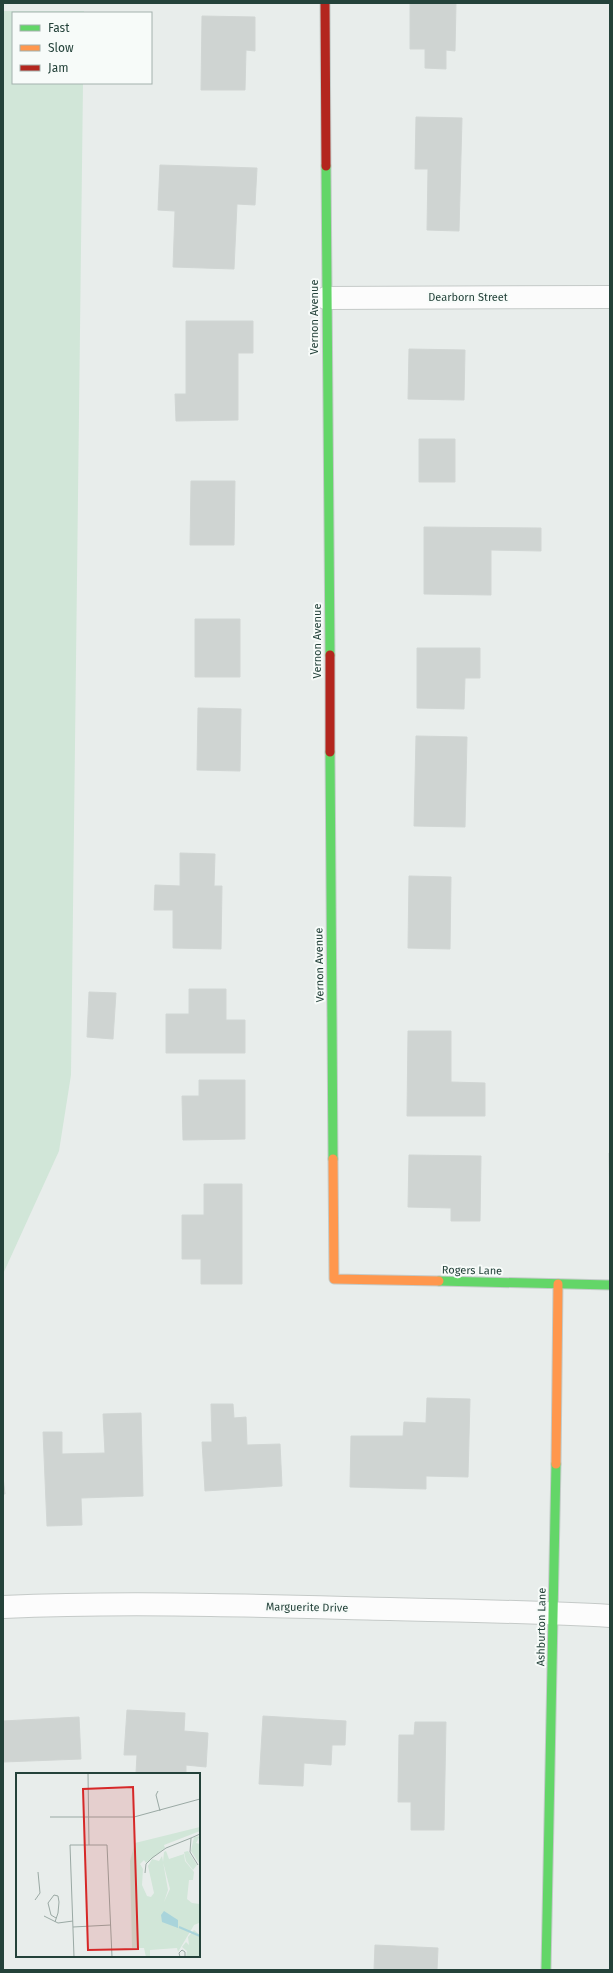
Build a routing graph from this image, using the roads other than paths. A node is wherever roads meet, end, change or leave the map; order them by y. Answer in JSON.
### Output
{"nodes":[{"id":1,"x":325,"y":3,"type":"edge"},
{"id":2,"x":610,"y":297,"type":"edge"},
{"id":3,"x":326,"y":298,"type":"junction"},
{"id":4,"x":334,"y":1279,"type":"joint"},
{"id":5,"x":558,"y":1284,"type":"junction"},
{"id":6,"x":610,"y":1285,"type":"edge"},
{"id":7,"x":3,"y":1607,"type":"edge"},
{"id":8,"x":554,"y":1613,"type":"junction"},
{"id":9,"x":610,"y":1616,"type":"edge"},
{"id":10,"x":546,"y":1970,"type":"edge"}],
"edges":[{"from":1,"to":3,"type":"street","name":"Vernon Avenue"},
{"from":2,"to":3,"type":"street","name":"Dearborn Street"},
{"from":3,"to":4,"type":"street","name":"Vernon Avenue"},
{"from":4,"to":5,"type":"street","name":"Rogers Lane"},
{"from":5,"to":6,"type":"street","name":"Rogers Lane"},
{"from":5,"to":8,"type":"street","name":"Ashburton Lane"},
{"from":7,"to":8,"type":"street","name":"Marguerite Drive"},
{"from":8,"to":9,"type":"street","name":"Marguerite Drive"},
{"from":8,"to":10,"type":"street","name":"Ashburton Lane"}]}
